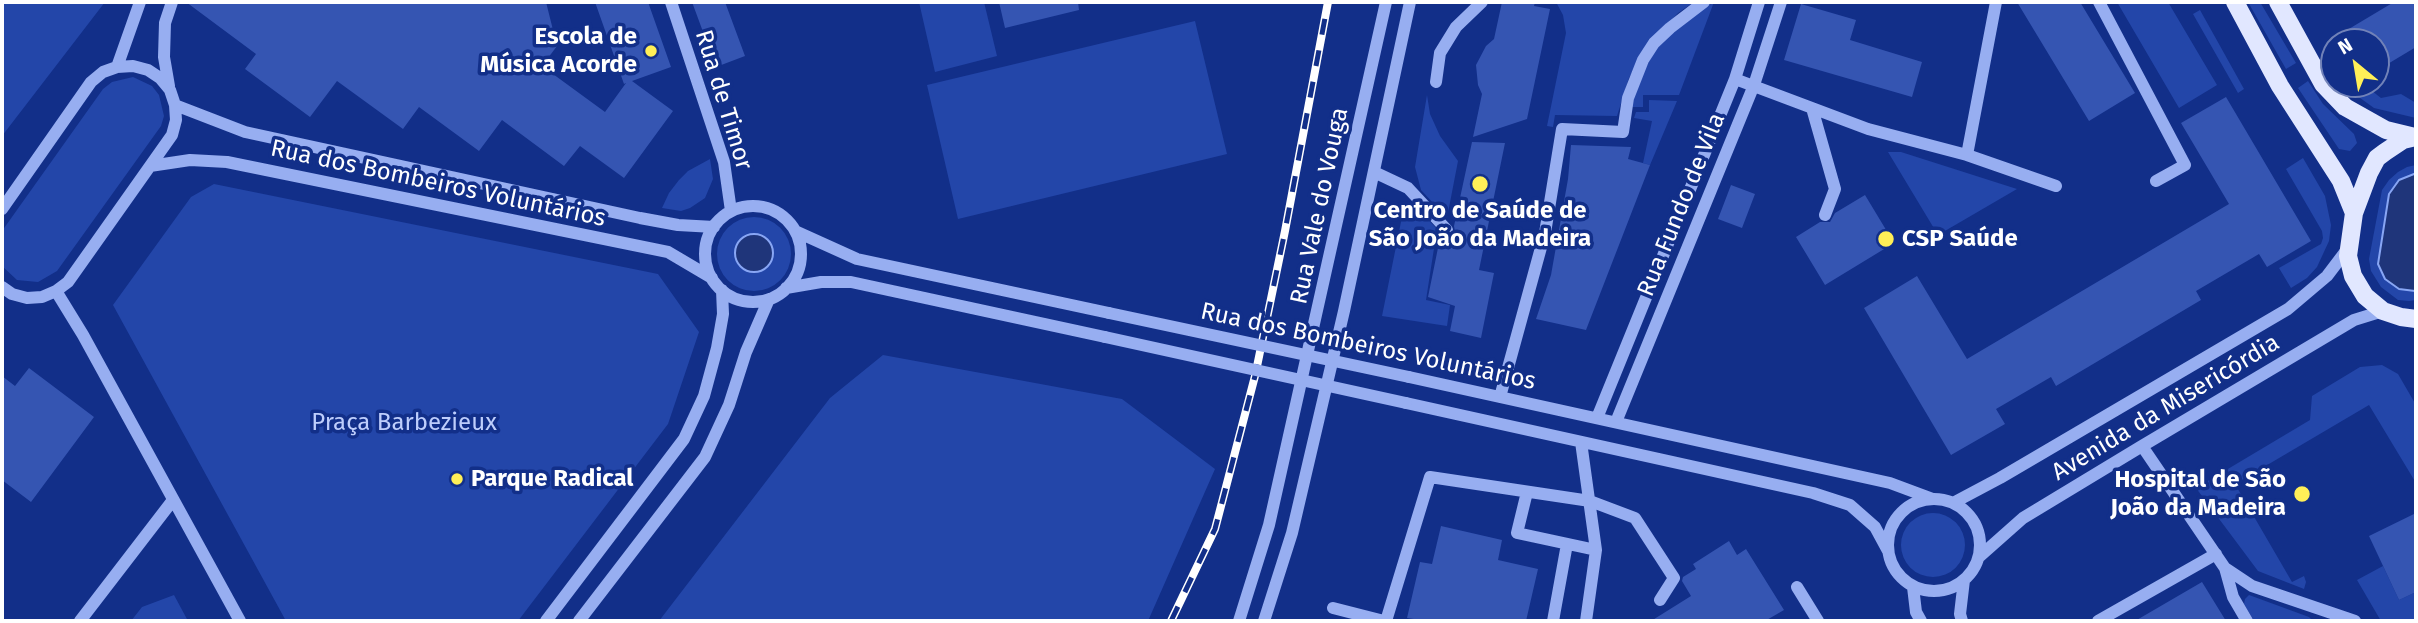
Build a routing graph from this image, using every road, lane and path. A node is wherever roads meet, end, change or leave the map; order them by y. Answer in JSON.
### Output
{"nodes":[{"id":1,"x":140,"y":2,"type":"edge"},
{"id":2,"x":172,"y":2,"type":"edge"},
{"id":3,"x":671,"y":2,"type":"edge"},
{"id":4,"x":1385,"y":2,"type":"edge"},
{"id":5,"x":1410,"y":2,"type":"edge"},
{"id":6,"x":1482,"y":2,"type":"edge"},
{"id":7,"x":1704,"y":2,"type":"edge"},
{"id":8,"x":1759,"y":2,"type":"edge"},
{"id":9,"x":1781,"y":2,"type":"edge"},
{"id":10,"x":1996,"y":2,"type":"edge"},
{"id":11,"x":2099,"y":2,"type":"edge"},
{"id":12,"x":2235,"y":2,"type":"edge"},
{"id":13,"x":2278,"y":2,"type":"edge"},
{"id":14,"x":117,"y":67,"type":"junction"},
{"id":15,"x":1735,"y":79,"type":"junction"},
{"id":16,"x":1436,"y":82,"type":"dead end"},
{"id":17,"x":1754,"y":85,"type":"junction"},
{"id":18,"x":170,"y":90,"type":"junction"},
{"id":19,"x":176,"y":105,"type":"junction"},
{"id":20,"x":1812,"y":108,"type":"junction"},
{"id":21,"x":2416,"y":137,"type":"edge"},
{"id":22,"x":1966,"y":155,"type":"junction"},
{"id":23,"x":150,"y":166,"type":"junction"},
{"id":24,"x":1374,"y":172,"type":"junction"},
{"id":25,"x":2156,"y":181,"type":"dead end"},
{"id":26,"x":2056,"y":186,"type":"dead end"},
{"id":27,"x":2,"y":207,"type":"edge"},
{"id":28,"x":731,"y":211,"type":"junction"},
{"id":29,"x":2354,"y":213,"type":"junction"},
{"id":30,"x":1825,"y":215,"type":"dead end"},
{"id":31,"x":714,"y":227,"type":"junction"},
{"id":32,"x":1447,"y":230,"type":"dead end"},
{"id":33,"x":795,"y":231,"type":"junction"},
{"id":34,"x":2349,"y":247,"type":"junction"},
{"id":35,"x":712,"y":278,"type":"junction"},
{"id":36,"x":2,"y":287,"type":"edge"},
{"id":37,"x":786,"y":288,"type":"junction"},
{"id":38,"x":722,"y":290,"type":"junction"},
{"id":39,"x":56,"y":291,"type":"junction"},
{"id":40,"x":27,"y":298,"type":"junction"},
{"id":41,"x":769,"y":299,"type":"junction"},
{"id":42,"x":2,"y":303,"type":"edge"},
{"id":43,"x":2384,"y":311,"type":"junction"},
{"id":44,"x":2416,"y":319,"type":"edge"},
{"id":45,"x":1500,"y":397,"type":"junction"},
{"id":46,"x":1597,"y":418,"type":"junction"},
{"id":47,"x":1616,"y":422,"type":"junction"},
{"id":48,"x":1581,"y":442,"type":"junction"},
{"id":49,"x":2142,"y":446,"type":"junction"},
{"id":50,"x":1527,"y":492,"type":"junction"},
{"id":51,"x":1933,"y":499,"type":"junction"},
{"id":52,"x":173,"y":500,"type":"junction"},
{"id":53,"x":1590,"y":501,"type":"junction"},
{"id":54,"x":1953,"y":503,"type":"junction"},
{"id":55,"x":1567,"y":544,"type":"junction"},
{"id":56,"x":1597,"y":550,"type":"junction"},
{"id":57,"x":1888,"y":551,"type":"junction"},
{"id":58,"x":2216,"y":554,"type":"junction"},
{"id":59,"x":1979,"y":557,"type":"junction"},
{"id":60,"x":2225,"y":568,"type":"junction"},
{"id":61,"x":1964,"y":580,"type":"junction"},
{"id":62,"x":1797,"y":587,"type":"dead end"},
{"id":63,"x":1913,"y":587,"type":"junction"},
{"id":64,"x":1660,"y":600,"type":"dead end"},
{"id":65,"x":1333,"y":608,"type":"dead end"},
{"id":66,"x":2332,"y":617,"type":"edge"},
{"id":67,"x":80,"y":621,"type":"edge"},
{"id":68,"x":240,"y":621,"type":"edge"},
{"id":69,"x":546,"y":621,"type":"edge"},
{"id":70,"x":579,"y":621,"type":"edge"},
{"id":71,"x":1239,"y":621,"type":"edge"},
{"id":72,"x":1264,"y":621,"type":"edge"},
{"id":73,"x":1385,"y":621,"type":"edge"},
{"id":74,"x":1553,"y":621,"type":"edge"},
{"id":75,"x":1586,"y":621,"type":"edge"},
{"id":76,"x":1818,"y":621,"type":"edge"},
{"id":77,"x":1921,"y":621,"type":"edge"},
{"id":78,"x":1962,"y":621,"type":"edge"},
{"id":79,"x":2098,"y":621,"type":"edge"},
{"id":80,"x":2247,"y":621,"type":"edge"},
{"id":81,"x":2355,"y":621,"type":"edge"}],
"edges":[{"from":1,"to":14,"type":"street"},
{"from":2,"to":18,"type":"street"},
{"from":3,"to":28,"type":"street","name":"Rua de Timor"},
{"from":4,"to":71,"type":"street","name":"Rua Vale do Vouga"},
{"from":5,"to":24,"type":"street","name":"Rua Vale do Vouga"},
{"from":6,"to":16,"type":"street"},
{"from":7,"to":45,"type":"street"},
{"from":8,"to":15,"type":"street","name":"Rua Fundo de Vila"},
{"from":9,"to":17,"type":"street","name":"Rua Fundo de Vila"},
{"from":10,"to":22,"type":"street"},
{"from":11,"to":25,"type":"street"},
{"from":12,"to":29,"type":"main road"},
{"from":13,"to":21,"type":"main road"},
{"from":14,"to":18,"type":"street"},
{"from":14,"to":27,"type":"street"},
{"from":15,"to":17,"type":"street"},
{"from":15,"to":46,"type":"street","name":"Rua Fundo de Vila"},
{"from":17,"to":20,"type":"street"},
{"from":17,"to":47,"type":"street","name":"Rua Fundo de Vila"},
{"from":18,"to":19,"type":"street"},
{"from":19,"to":23,"type":"street"},
{"from":19,"to":31,"type":"street","name":"Rua dos Bombeiros Voluntários"},
{"from":20,"to":22,"type":"street"},
{"from":20,"to":30,"type":"street"},
{"from":21,"to":29,"type":"main road"},
{"from":22,"to":26,"type":"street"},
{"from":23,"to":35,"type":"street","name":"Rua dos Bombeiros Voluntários"},
{"from":23,"to":39,"type":"street"},
{"from":24,"to":32,"type":"street"},
{"from":24,"to":72,"type":"street","name":"Rua Vale do Vouga"},
{"from":28,"to":31,"type":"street"},
{"from":28,"to":33,"type":"street","name":"Rua dos Bombeiros Voluntários"},
{"from":29,"to":34,"type":"main road"},
{"from":31,"to":35,"type":"street"},
{"from":33,"to":37,"type":"street"},
{"from":33,"to":45,"type":"street","name":"Rua dos Bombeiros Voluntários","bridge":true},
{"from":34,"to":43,"type":"main road"},
{"from":34,"to":54,"type":"street","name":"Avenida da Misericórdia"},
{"from":35,"to":38,"type":"street","name":"Rua dos Bombeiros Voluntários"},
{"from":36,"to":40,"type":"street"},
{"from":37,"to":41,"type":"street","name":"Rua dos Bombeiros Voluntários"},
{"from":37,"to":48,"type":"street","name":"Rua dos Bombeiros Voluntários","bridge":true},
{"from":38,"to":41,"type":"street"},
{"from":38,"to":69,"type":"street"},
{"from":39,"to":40,"type":"street"},
{"from":39,"to":52,"type":"street"},
{"from":40,"to":42,"type":"street"},
{"from":41,"to":70,"type":"street"},
{"from":43,"to":44,"type":"main road"},
{"from":43,"to":49,"type":"street","name":"Avenida da Misericórdia"},
{"from":45,"to":46,"type":"street","name":"Rua dos Bombeiros Voluntários"},
{"from":46,"to":47,"type":"street","name":"Rua dos Bombeiros Voluntários"},
{"from":47,"to":51,"type":"street","name":"Rua dos Bombeiros Voluntários"},
{"from":48,"to":53,"type":"street"},
{"from":48,"to":57,"type":"street","name":"Rua dos Bombeiros Voluntários"},
{"from":49,"to":58,"type":"street"},
{"from":49,"to":59,"type":"street","name":"Avenida da Misericórdia"},
{"from":50,"to":53,"type":"street"},
{"from":50,"to":55,"type":"street"},
{"from":50,"to":73,"type":"street"},
{"from":51,"to":54,"type":"street"},
{"from":51,"to":57,"type":"street"},
{"from":52,"to":67,"type":"street"},
{"from":52,"to":68,"type":"street"},
{"from":53,"to":56,"type":"street"},
{"from":53,"to":64,"type":"street"},
{"from":54,"to":59,"type":"street"},
{"from":55,"to":56,"type":"street"},
{"from":55,"to":74,"type":"street"},
{"from":56,"to":75,"type":"street"},
{"from":57,"to":63,"type":"street"},
{"from":58,"to":60,"type":"street"},
{"from":58,"to":79,"type":"street"},
{"from":59,"to":61,"type":"street"},
{"from":60,"to":66,"type":"street"},
{"from":60,"to":80,"type":"street"},
{"from":61,"to":63,"type":"street"},
{"from":61,"to":78,"type":"street"},
{"from":62,"to":76,"type":"street"},
{"from":63,"to":77,"type":"street"},
{"from":65,"to":73,"type":"street"},
{"from":66,"to":81,"type":"street"}]}
